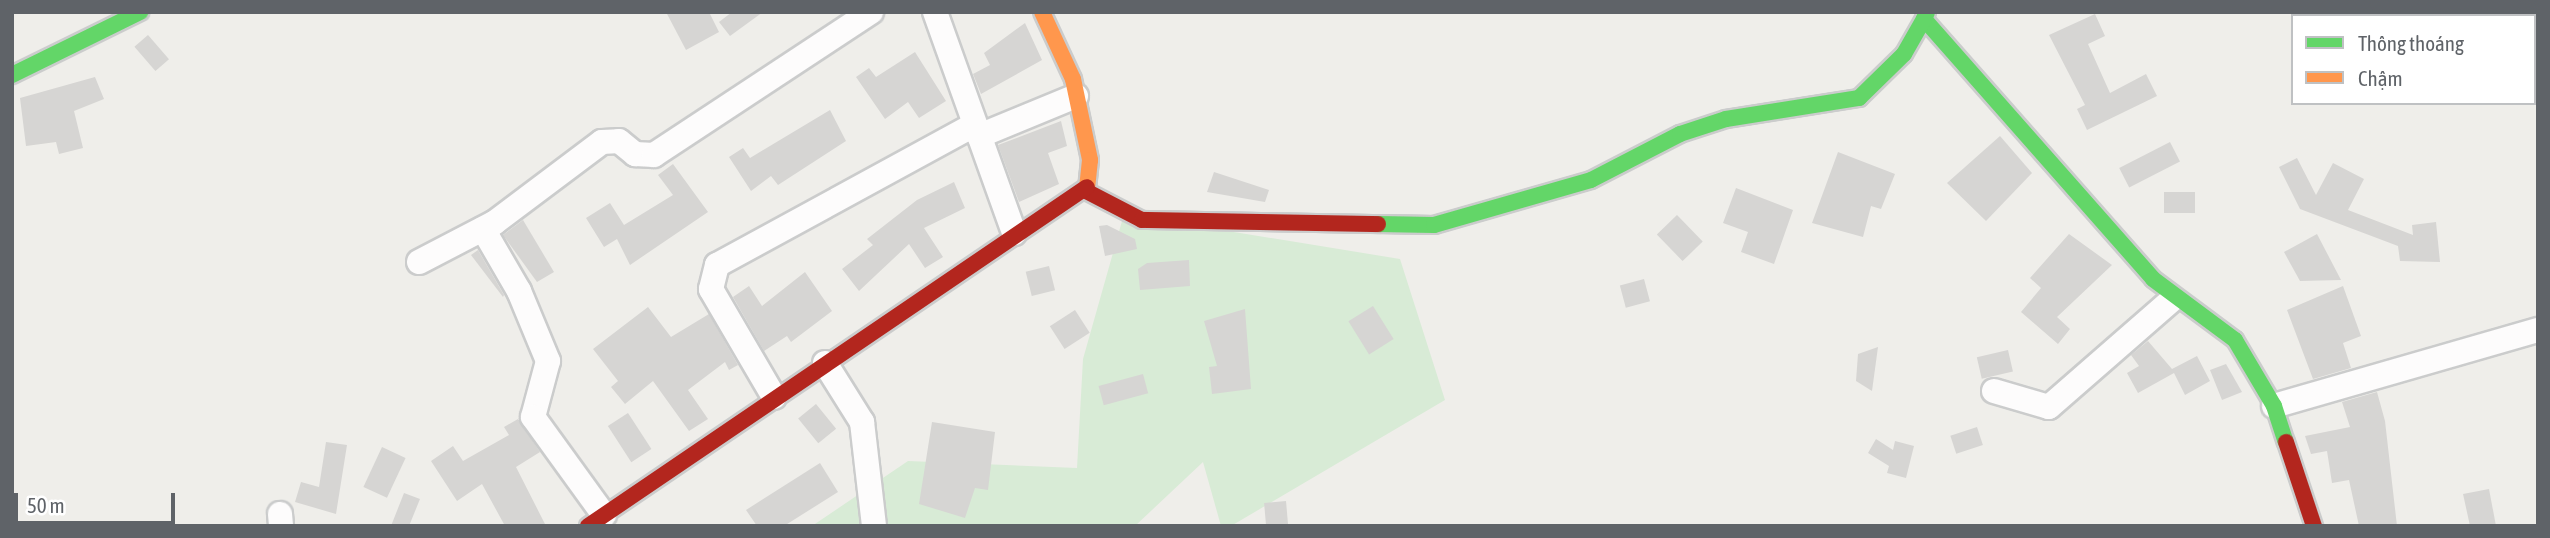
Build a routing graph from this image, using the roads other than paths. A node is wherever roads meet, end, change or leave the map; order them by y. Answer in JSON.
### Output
{"nodes":[{"id":1,"x":871,"y":12,"type":"edge"},
{"id":2,"x":935,"y":12,"type":"edge"},
{"id":3,"x":1042,"y":12,"type":"edge"},
{"id":4,"x":1925,"y":16,"type":"edge"},
{"id":5,"x":124,"y":17,"type":"edge"},
{"id":6,"x":12,"y":75,"type":"edge"},
{"id":7,"x":1076,"y":96,"type":"junction"},
{"id":8,"x":977,"y":131,"type":"junction"},
{"id":9,"x":1086,"y":191,"type":"junction"},
{"id":10,"x":483,"y":229,"type":"junction"},
{"id":11,"x":1014,"y":233,"type":"junction"},
{"id":12,"x":419,"y":262,"type":"dead end"},
{"id":13,"x":2173,"y":299,"type":"junction"},
{"id":14,"x":2538,"y":330,"type":"edge"},
{"id":15,"x":825,"y":363,"type":"junction"},
{"id":16,"x":1994,"y":391,"type":"dead end"},
{"id":17,"x":774,"y":397,"type":"junction"},
{"id":18,"x":2274,"y":406,"type":"junction"},
{"id":19,"x":596,"y":520,"type":"edge"},
{"id":20,"x":874,"y":526,"type":"edge"},
{"id":21,"x":2314,"y":526,"type":"edge"}],
"edges":[{"from":1,"to":10,"type":"street"},
{"from":2,"to":8,"type":"street"},
{"from":3,"to":7,"type":"street"},
{"from":4,"to":9,"type":"street"},
{"from":4,"to":13,"type":"street"},
{"from":5,"to":6,"type":"street"},
{"from":7,"to":8,"type":"street"},
{"from":7,"to":9,"type":"street"},
{"from":8,"to":11,"type":"street"},
{"from":8,"to":17,"type":"street"},
{"from":9,"to":11,"type":"street"},
{"from":10,"to":12,"type":"street"},
{"from":10,"to":19,"type":"street"},
{"from":11,"to":15,"type":"street"},
{"from":13,"to":16,"type":"street"},
{"from":13,"to":18,"type":"street"},
{"from":14,"to":18,"type":"street"},
{"from":15,"to":17,"type":"street"},
{"from":15,"to":20,"type":"street"},
{"from":17,"to":19,"type":"street"},
{"from":18,"to":21,"type":"street"}]}
